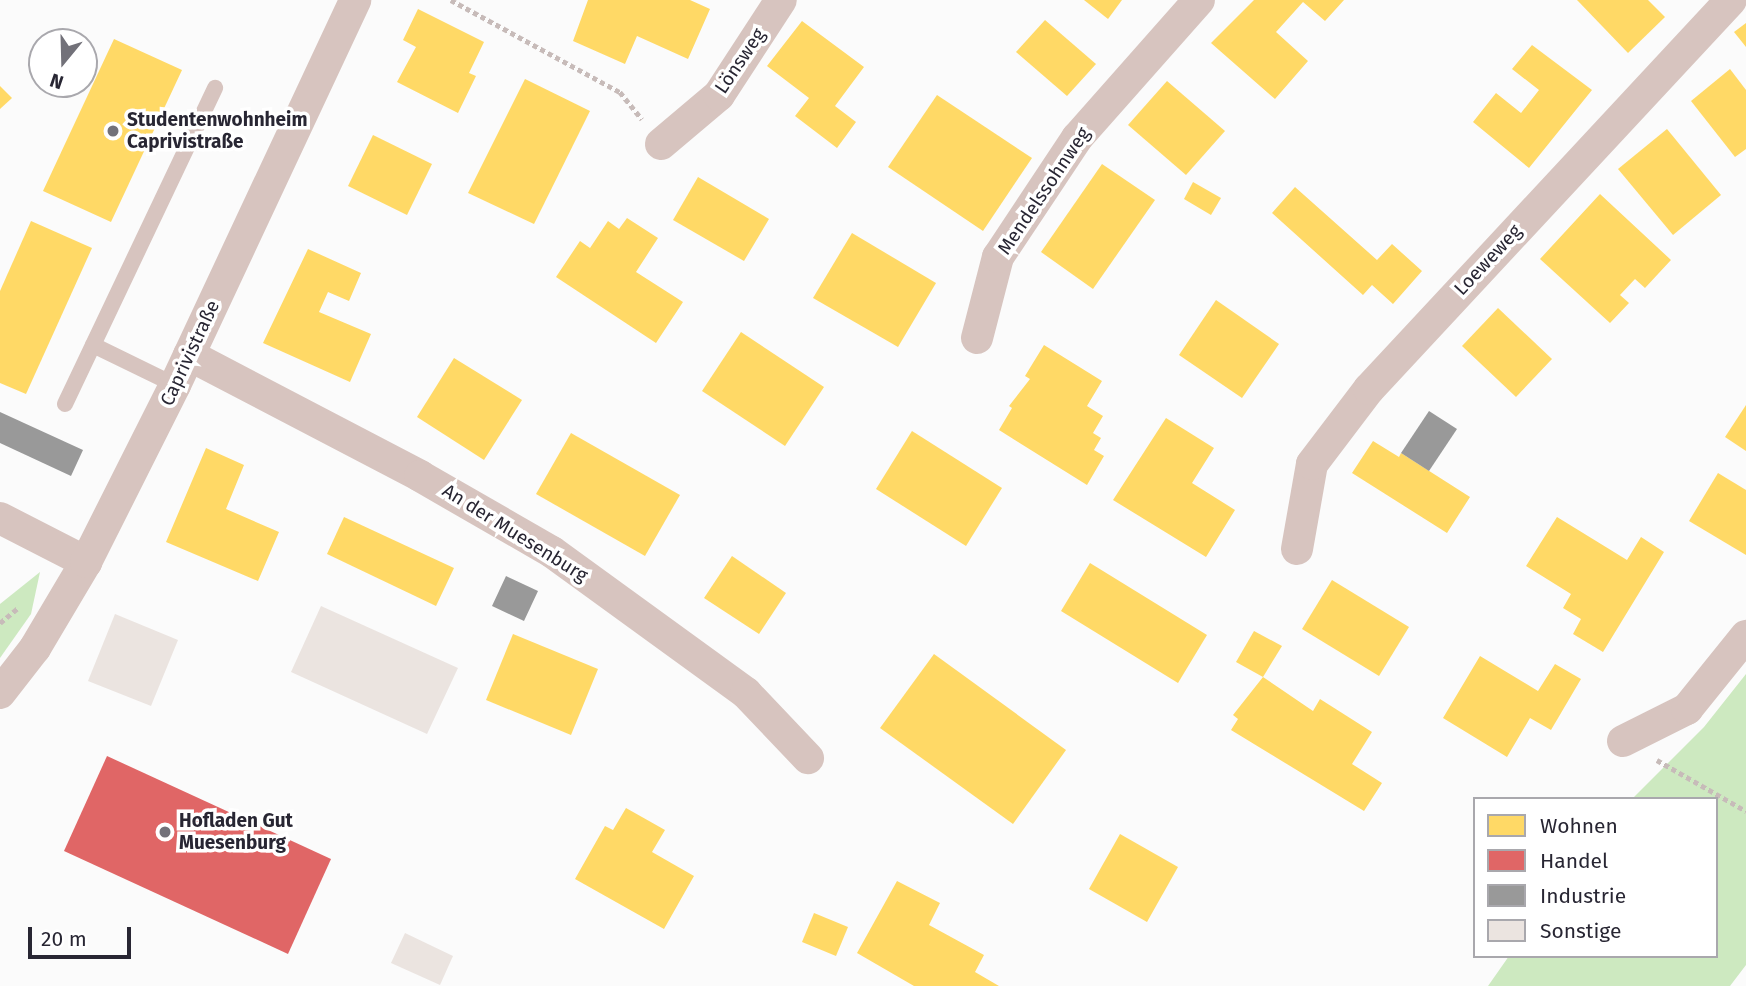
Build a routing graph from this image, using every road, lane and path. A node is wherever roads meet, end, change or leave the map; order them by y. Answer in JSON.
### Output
{"nodes":[{"id":1,"x":451,"y":0,"type":"edge"},
{"id":2,"x":781,"y":0,"type":"edge"},
{"id":3,"x":1199,"y":0,"type":"edge"},
{"id":4,"x":1731,"y":0,"type":"edge"},
{"id":5,"x":342,"y":8,"type":"edge"},
{"id":6,"x":215,"y":88,"type":"dead end"},
{"id":7,"x":661,"y":144,"type":"joint"},
{"id":8,"x":977,"y":338,"type":"dead end"},
{"id":9,"x":93,"y":345,"type":"junction"},
{"id":10,"x":189,"y":355,"type":"junction"},
{"id":11,"x":175,"y":385,"type":"junction"},
{"id":12,"x":65,"y":404,"type":"dead end"},
{"id":13,"x":0,"y":518,"type":"edge"},
{"id":14,"x":1297,"y":549,"type":"dead end"},
{"id":15,"x":86,"y":562,"type":"junction"},
{"id":16,"x":1746,"y":636,"type":"edge"},
{"id":17,"x":0,"y":693,"type":"edge"},
{"id":18,"x":1623,"y":741,"type":"joint"},
{"id":19,"x":808,"y":758,"type":"dead end"},
{"id":20,"x":1746,"y":811,"type":"edge"}],
"edges":[{"from":1,"to":7,"type":"path"},
{"from":2,"to":7,"type":"street","name":"Lönsweg"},
{"from":3,"to":8,"type":"street","name":"Mendelssohnweg"},
{"from":4,"to":14,"type":"street","name":"Loeweweg"},
{"from":5,"to":10,"type":"street","name":"Caprivistraße"},
{"from":6,"to":9,"type":"lane"},
{"from":9,"to":11,"type":"lane"},
{"from":9,"to":12,"type":"lane"},
{"from":10,"to":11,"type":"street","name":"Caprivistraße"},
{"from":10,"to":19,"type":"street","name":"An der Muesenburg"},
{"from":11,"to":15,"type":"street","name":"Caprivistraße"},
{"from":13,"to":15,"type":"street"},
{"from":15,"to":17,"type":"street","name":"Caprivistraße"},
{"from":16,"to":18,"type":"street"},
{"from":18,"to":20,"type":"path"}]}
